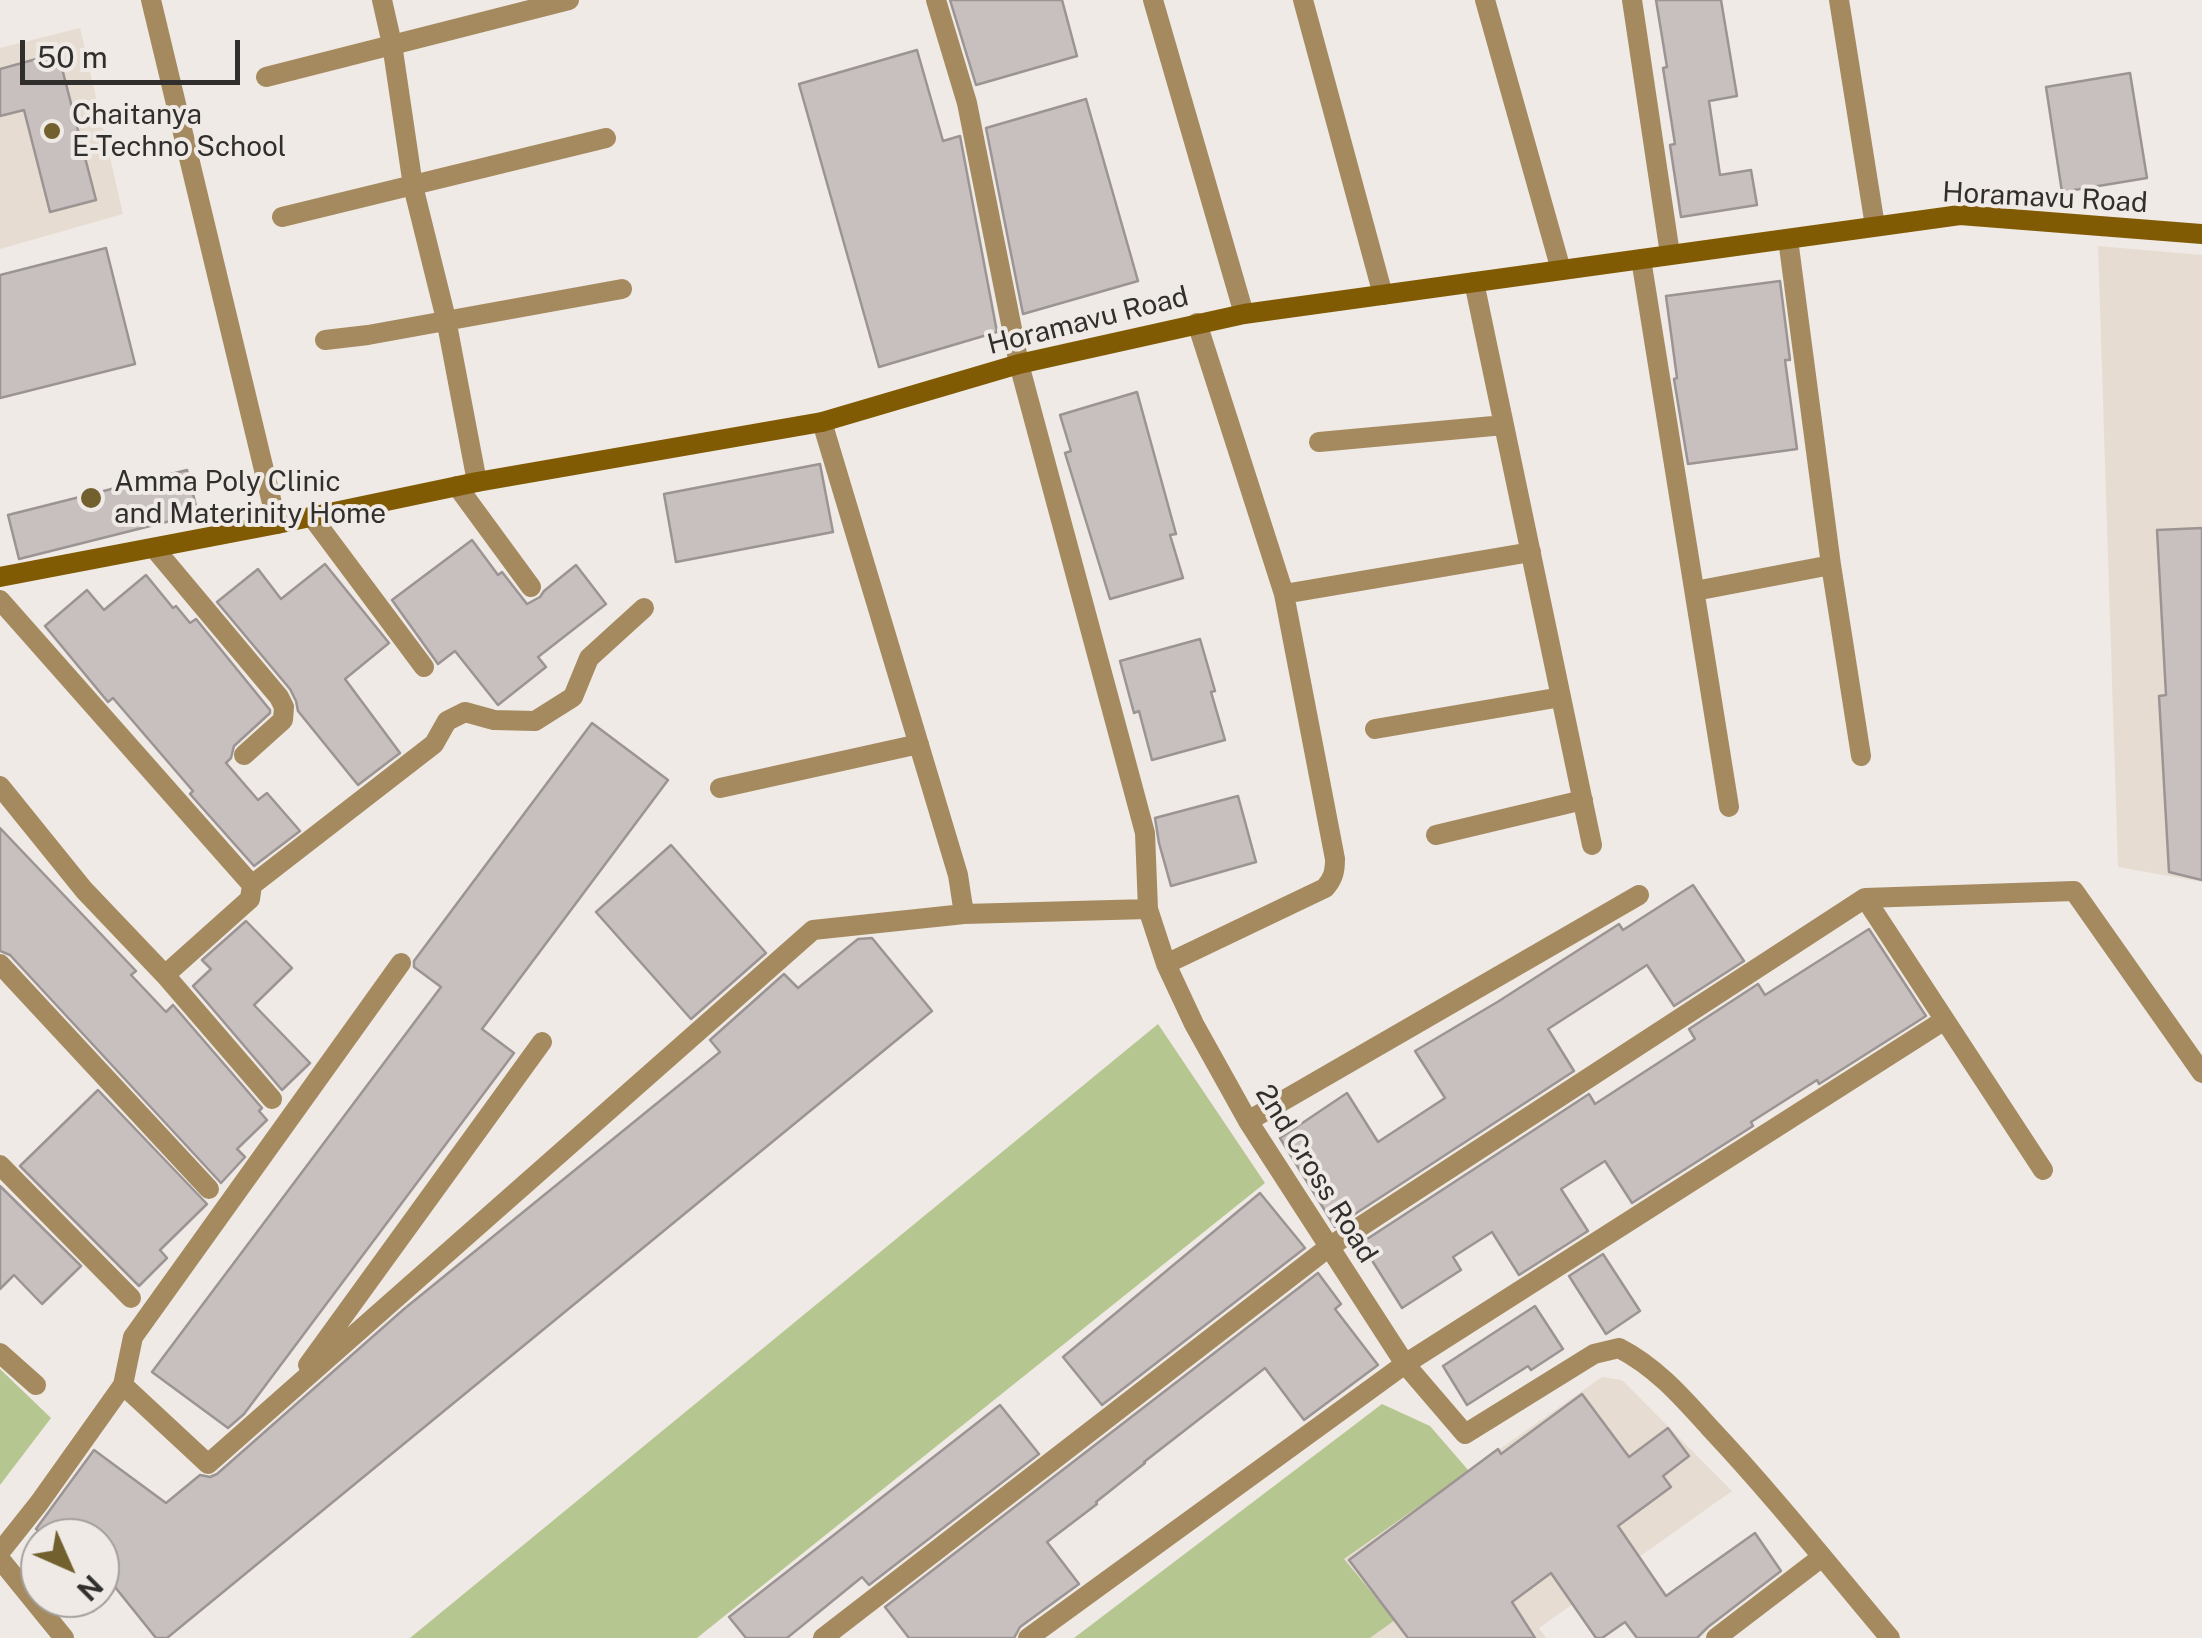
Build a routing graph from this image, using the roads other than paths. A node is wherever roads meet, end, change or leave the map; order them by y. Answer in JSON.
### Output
{"nodes":[{"id":1,"x":151,"y":0,"type":"edge"},
{"id":2,"x":382,"y":0,"type":"edge"},
{"id":3,"x":569,"y":0,"type":"edge"},
{"id":4,"x":936,"y":0,"type":"edge"},
{"id":5,"x":1153,"y":0,"type":"edge"},
{"id":6,"x":1302,"y":0,"type":"edge"},
{"id":7,"x":1485,"y":0,"type":"edge"},
{"id":8,"x":1632,"y":0,"type":"edge"},
{"id":9,"x":1838,"y":0,"type":"edge"},
{"id":10,"x":392,"y":44,"type":"junction"},
{"id":11,"x":266,"y":77,"type":"dead end"},
{"id":12,"x":606,"y":138,"type":"dead end"},
{"id":13,"x":414,"y":186,"type":"junction"},
{"id":14,"x":282,"y":217,"type":"dead end"},
{"id":15,"x":1876,"y":226,"type":"junction"},
{"id":16,"x":2202,"y":234,"type":"edge"},
{"id":17,"x":1788,"y":239,"type":"junction"},
{"id":18,"x":1670,"y":254,"type":"junction"},
{"id":19,"x":1641,"y":259,"type":"junction"},
{"id":20,"x":1562,"y":270,"type":"junction"},
{"id":21,"x":1474,"y":282,"type":"junction"},
{"id":22,"x":622,"y":289,"type":"dead end"},
{"id":23,"x":1383,"y":295,"type":"junction"},
{"id":24,"x":1244,"y":314,"type":"junction"},
{"id":25,"x":446,"y":319,"type":"junction"},
{"id":26,"x":1197,"y":323,"type":"junction"},
{"id":27,"x":325,"y":340,"type":"dead end"},
{"id":28,"x":1019,"y":364,"type":"junction"},
{"id":29,"x":822,"y":422,"type":"junction"},
{"id":30,"x":1504,"y":425,"type":"junction"},
{"id":31,"x":1319,"y":442,"type":"dead end"},
{"id":32,"x":467,"y":484,"type":"junction"},
{"id":33,"x":312,"y":516,"type":"junction"},
{"id":34,"x":277,"y":524,"type":"junction"},
{"id":35,"x":154,"y":548,"type":"junction"},
{"id":36,"x":1531,"y":552,"type":"junction"},
{"id":37,"x":1830,"y":566,"type":"junction"},
{"id":38,"x":0,"y":577,"type":"edge"},
{"id":39,"x":531,"y":587,"type":"dead end"},
{"id":40,"x":1695,"y":592,"type":"junction"},
{"id":41,"x":1284,"y":594,"type":"junction"},
{"id":42,"x":0,"y":600,"type":"edge"},
{"id":43,"x":644,"y":608,"type":"dead end"},
{"id":44,"x":424,"y":667,"type":"dead end"},
{"id":45,"x":1561,"y":696,"type":"junction"},
{"id":46,"x":1376,"y":729,"type":"dead end"},
{"id":47,"x":919,"y":744,"type":"junction"},
{"id":48,"x":244,"y":755,"type":"dead end"},
{"id":49,"x":1862,"y":756,"type":"dead end"},
{"id":50,"x":0,"y":786,"type":"edge"},
{"id":51,"x":720,"y":788,"type":"dead end"},
{"id":52,"x":1583,"y":800,"type":"junction"},
{"id":53,"x":1729,"y":806,"type":"dead end"},
{"id":54,"x":1436,"y":835,"type":"dead end"},
{"id":55,"x":1592,"y":844,"type":"dead end"},
{"id":56,"x":252,"y":886,"type":"junction"},
{"id":57,"x":1639,"y":895,"type":"dead end"},
{"id":58,"x":1864,"y":898,"type":"junction"},
{"id":59,"x":1148,"y":909,"type":"junction"},
{"id":60,"x":964,"y":914,"type":"junction"},
{"id":61,"x":401,"y":962,"type":"dead end"},
{"id":62,"x":0,"y":964,"type":"edge"},
{"id":63,"x":1166,"y":964,"type":"junction"},
{"id":64,"x":165,"y":975,"type":"junction"},
{"id":65,"x":1944,"y":1021,"type":"junction"},
{"id":66,"x":542,"y":1042,"type":"dead end"},
{"id":67,"x":2202,"y":1073,"type":"edge"},
{"id":68,"x":272,"y":1099,"type":"dead end"},
{"id":69,"x":1248,"y":1121,"type":"junction"},
{"id":70,"x":0,"y":1165,"type":"edge"},
{"id":71,"x":2043,"y":1170,"type":"dead end"},
{"id":72,"x":210,"y":1189,"type":"dead end"},
{"id":73,"x":1329,"y":1247,"type":"junction"},
{"id":74,"x":131,"y":1298,"type":"dead end"},
{"id":75,"x":0,"y":1353,"type":"edge"},
{"id":76,"x":1405,"y":1364,"type":"junction"},
{"id":77,"x":36,"y":1385,"type":"dead end"},
{"id":78,"x":123,"y":1385,"type":"junction"},
{"id":79,"x":286,"y":1396,"type":"junction"},
{"id":80,"x":0,"y":1556,"type":"edge"},
{"id":81,"x":1822,"y":1557,"type":"junction"},
{"id":82,"x":64,"y":1638,"type":"edge"},
{"id":83,"x":823,"y":1638,"type":"edge"},
{"id":84,"x":1028,"y":1638,"type":"edge"},
{"id":85,"x":1716,"y":1638,"type":"edge"},
{"id":86,"x":1890,"y":1638,"type":"edge"}],
"edges":[{"from":1,"to":34,"type":"street"},
{"from":2,"to":10,"type":"street"},
{"from":3,"to":10,"type":"street"},
{"from":4,"to":28,"type":"street","name":"2nd Cross Road"},
{"from":5,"to":24,"type":"street"},
{"from":6,"to":23,"type":"street"},
{"from":7,"to":20,"type":"street"},
{"from":8,"to":18,"type":"street"},
{"from":9,"to":15,"type":"street"},
{"from":10,"to":11,"type":"street"},
{"from":10,"to":13,"type":"street"},
{"from":12,"to":13,"type":"street"},
{"from":13,"to":14,"type":"street"},
{"from":13,"to":25,"type":"street"},
{"from":15,"to":16,"type":"street","name":"Horamavu Road"},
{"from":15,"to":17,"type":"street","name":"Horamavu Road"},
{"from":17,"to":18,"type":"street","name":"Horamavu Road"},
{"from":17,"to":37,"type":"street"},
{"from":18,"to":19,"type":"street","name":"Horamavu Road"},
{"from":19,"to":20,"type":"street","name":"Horamavu Road"},
{"from":19,"to":40,"type":"street"},
{"from":20,"to":21,"type":"street","name":"Horamavu Road"},
{"from":21,"to":23,"type":"street","name":"Horamavu Road"},
{"from":21,"to":30,"type":"street"},
{"from":22,"to":25,"type":"street"},
{"from":23,"to":24,"type":"street","name":"Horamavu Road"},
{"from":24,"to":26,"type":"street","name":"Horamavu Road"},
{"from":25,"to":27,"type":"street"},
{"from":25,"to":32,"type":"street"},
{"from":26,"to":28,"type":"street","name":"Horamavu Road"},
{"from":26,"to":41,"type":"street"},
{"from":28,"to":29,"type":"street","name":"Horamavu Road"},
{"from":28,"to":59,"type":"street","name":"2nd Cross Road"},
{"from":29,"to":32,"type":"street","name":"Horamavu Road"},
{"from":29,"to":47,"type":"street"},
{"from":30,"to":31,"type":"street"},
{"from":30,"to":36,"type":"street"},
{"from":32,"to":33,"type":"street","name":"Horamavu Road"},
{"from":32,"to":39,"type":"street"},
{"from":33,"to":34,"type":"street","name":"Horamavu Road"},
{"from":33,"to":44,"type":"street"},
{"from":34,"to":35,"type":"street","name":"Horamavu Road"},
{"from":35,"to":38,"type":"street","name":"Horamavu Road"},
{"from":35,"to":48,"type":"street"},
{"from":36,"to":41,"type":"street"},
{"from":36,"to":45,"type":"street"},
{"from":37,"to":40,"type":"street"},
{"from":37,"to":49,"type":"street"},
{"from":40,"to":53,"type":"street"},
{"from":41,"to":63,"type":"street"},
{"from":42,"to":56,"type":"street"},
{"from":43,"to":56,"type":"street"},
{"from":45,"to":46,"type":"street"},
{"from":45,"to":52,"type":"street"},
{"from":47,"to":51,"type":"street"},
{"from":47,"to":60,"type":"street"},
{"from":50,"to":64,"type":"street"},
{"from":52,"to":54,"type":"street"},
{"from":52,"to":55,"type":"street"},
{"from":56,"to":64,"type":"street"},
{"from":57,"to":69,"type":"street"},
{"from":58,"to":65,"type":"street"},
{"from":58,"to":67,"type":"street"},
{"from":58,"to":73,"type":"street"},
{"from":59,"to":60,"type":"street"},
{"from":59,"to":63,"type":"street","name":"2nd Cross Road"},
{"from":60,"to":79,"type":"street"},
{"from":61,"to":78,"type":"street"},
{"from":62,"to":72,"type":"street"},
{"from":63,"to":69,"type":"street","name":"2nd Cross Road"},
{"from":64,"to":68,"type":"street"},
{"from":65,"to":71,"type":"street"},
{"from":65,"to":76,"type":"street"},
{"from":66,"to":79,"type":"street"},
{"from":69,"to":73,"type":"street","name":"2nd Cross Road"},
{"from":70,"to":74,"type":"street"},
{"from":73,"to":76,"type":"street","name":"2nd Cross Road"},
{"from":73,"to":83,"type":"street"},
{"from":75,"to":77,"type":"street"},
{"from":76,"to":81,"type":"street","name":"2nd Cross Road"},
{"from":76,"to":84,"type":"street"},
{"from":78,"to":79,"type":"street"},
{"from":78,"to":80,"type":"street"},
{"from":80,"to":82,"type":"street"},
{"from":81,"to":85,"type":"street"},
{"from":81,"to":86,"type":"street","name":"2nd Cross Road"}]}
